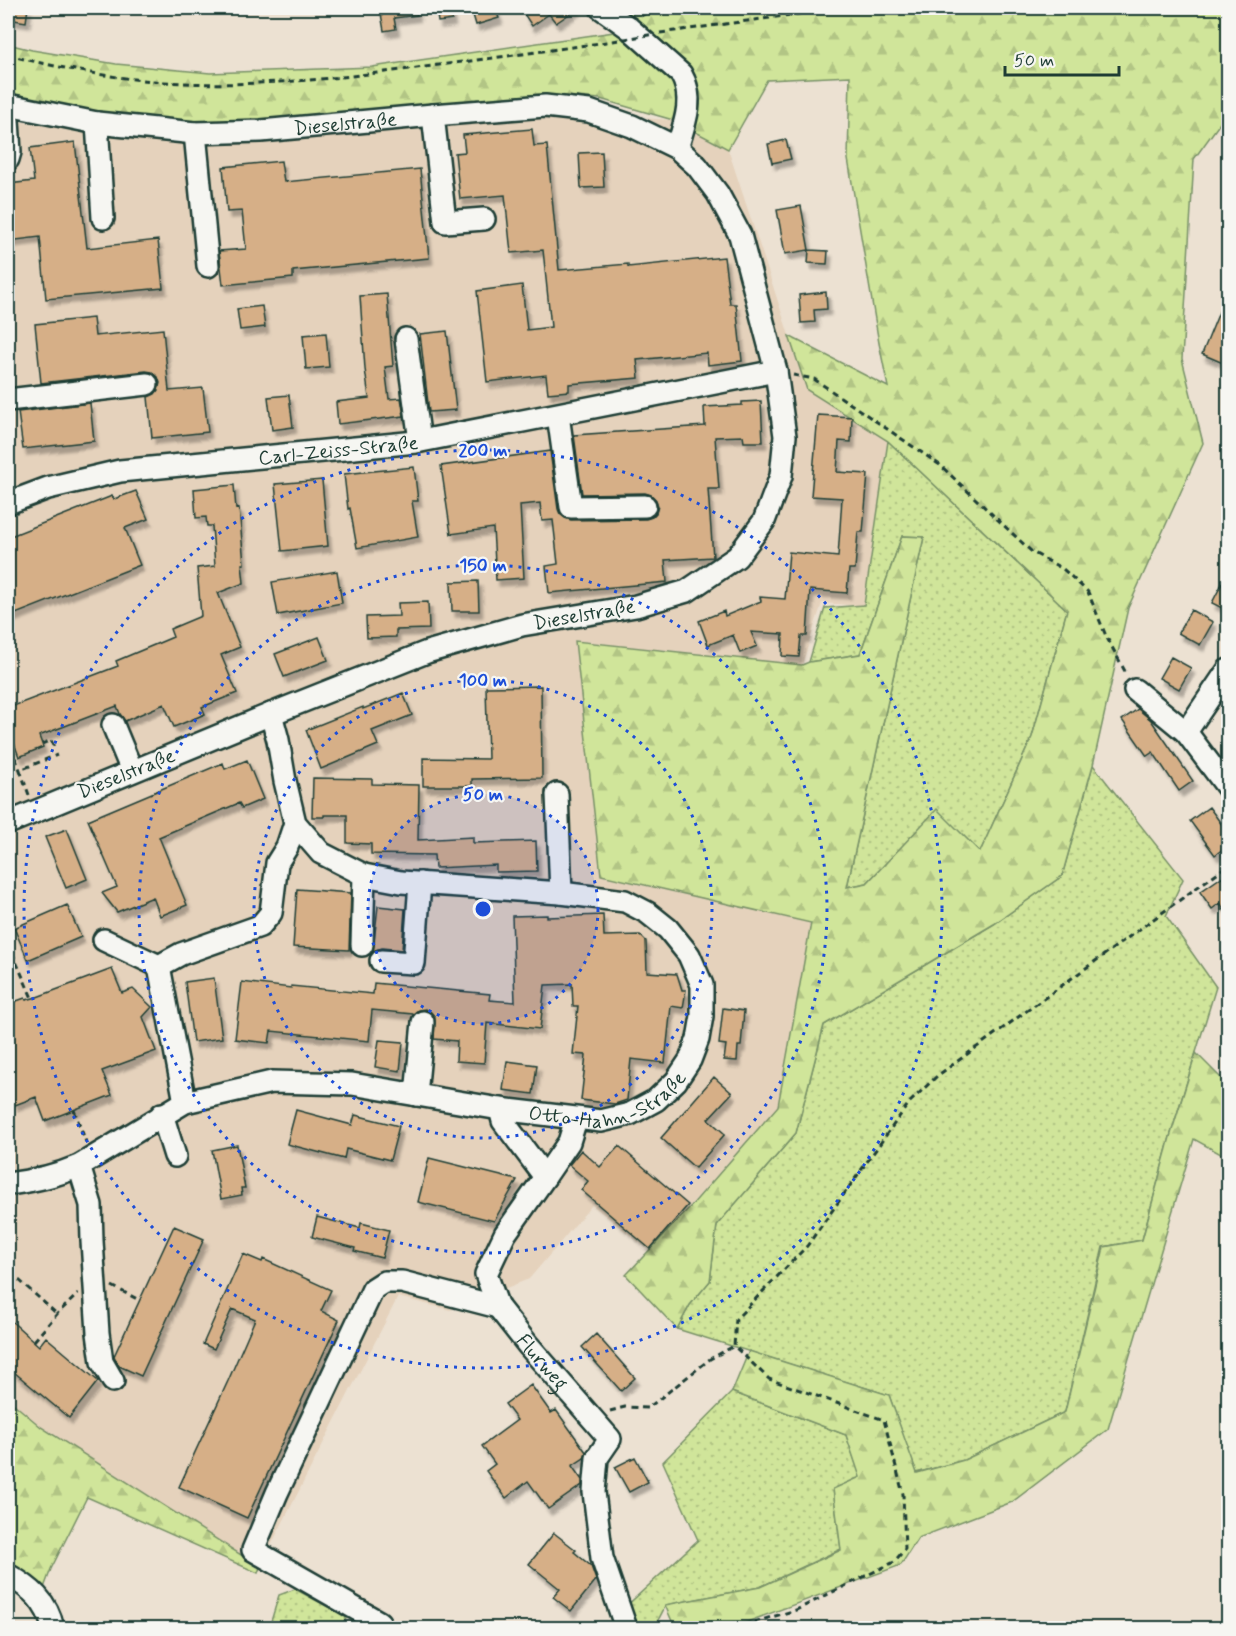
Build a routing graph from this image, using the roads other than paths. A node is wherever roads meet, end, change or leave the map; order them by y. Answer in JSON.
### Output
{"nodes":[{"id":1,"x":601,"y":8,"type":"edge"},
{"id":2,"x":8,"y":105,"type":"edge"},
{"id":3,"x":433,"y":115,"type":"junction"},
{"id":4,"x":8,"y":120,"type":"edge"},
{"id":5,"x":97,"y":123,"type":"junction"},
{"id":6,"x":195,"y":133,"type":"junction"},
{"id":7,"x":677,"y":148,"type":"junction"},
{"id":8,"x":8,"y":159,"type":"edge"},
{"id":9,"x":103,"y":218,"type":"dead end"},
{"id":10,"x":484,"y":219,"type":"dead end"},
{"id":11,"x":208,"y":266,"type":"dead end"},
{"id":12,"x":406,"y":339,"type":"dead end"},
{"id":13,"x":776,"y":371,"type":"junction"},
{"id":14,"x":147,"y":384,"type":"dead end"},
{"id":15,"x":8,"y":400,"type":"edge"},
{"id":16,"x":558,"y":415,"type":"junction"},
{"id":17,"x":420,"y":441,"type":"junction"},
{"id":18,"x":8,"y":503,"type":"edge"},
{"id":19,"x":645,"y":506,"type":"dead end"},
{"id":20,"x":1228,"y":670,"type":"edge"},
{"id":21,"x":1135,"y":690,"type":"road end"},
{"id":22,"x":271,"y":714,"type":"junction"},
{"id":23,"x":113,"y":725,"type":"dead end"},
{"id":24,"x":1186,"y":732,"type":"junction"},
{"id":25,"x":132,"y":771,"type":"junction"},
{"id":26,"x":1228,"y":788,"type":"edge"},
{"id":27,"x":557,"y":794,"type":"dead end"},
{"id":28,"x":8,"y":823,"type":"edge"},
{"id":29,"x":296,"y":823,"type":"junction"},
{"id":30,"x":364,"y":875,"type":"junction"},
{"id":31,"x":420,"y":883,"type":"junction"},
{"id":32,"x":561,"y":893,"type":"junction"},
{"id":33,"x":104,"y":940,"type":"dead end"},
{"id":34,"x":362,"y":945,"type":"dead end"},
{"id":35,"x":381,"y":961,"type":"dead end"},
{"id":36,"x":159,"y":966,"type":"junction"},
{"id":37,"x":423,"y":1022,"type":"dead end"},
{"id":38,"x":416,"y":1095,"type":"junction"},
{"id":39,"x":185,"y":1102,"type":"junction"},
{"id":40,"x":500,"y":1109,"type":"junction"},
{"id":41,"x":162,"y":1114,"type":"junction"},
{"id":42,"x":576,"y":1119,"type":"junction"},
{"id":43,"x":175,"y":1156,"type":"dead end"},
{"id":44,"x":86,"y":1162,"type":"junction"},
{"id":45,"x":545,"y":1177,"type":"junction"},
{"id":46,"x":8,"y":1184,"type":"edge"},
{"id":47,"x":498,"y":1307,"type":"junction"},
{"id":48,"x":113,"y":1381,"type":"dead end"},
{"id":49,"x":8,"y":1575,"type":"edge"},
{"id":50,"x":380,"y":1622,"type":"dead end"},
{"id":51,"x":53,"y":1629,"type":"edge"},
{"id":52,"x":626,"y":1629,"type":"edge"}],
"edges":[{"from":1,"to":7,"type":"street"},
{"from":2,"to":5,"type":"street","name":"Dieselstraße"},
{"from":3,"to":6,"type":"street","name":"Dieselstraße"},
{"from":3,"to":7,"type":"street","name":"Dieselstraße"},
{"from":3,"to":10,"type":"street"},
{"from":4,"to":8,"type":"street"},
{"from":5,"to":6,"type":"street","name":"Dieselstraße"},
{"from":5,"to":9,"type":"street"},
{"from":6,"to":11,"type":"street"},
{"from":7,"to":13,"type":"street","name":"Dieselstraße"},
{"from":12,"to":17,"type":"street"},
{"from":13,"to":16,"type":"street","name":"Carl-Zeiss-Straße"},
{"from":13,"to":22,"type":"street","name":"Dieselstraße"},
{"from":14,"to":15,"type":"street"},
{"from":16,"to":17,"type":"street","name":"Carl-Zeiss-Straße"},
{"from":16,"to":19,"type":"street"},
{"from":17,"to":18,"type":"street","name":"Carl-Zeiss-Straße"},
{"from":20,"to":24,"type":"street"},
{"from":21,"to":24,"type":"street"},
{"from":22,"to":25,"type":"street","name":"Dieselstraße"},
{"from":22,"to":29,"type":"street","name":"Otto-Hahn-Straße"},
{"from":23,"to":25,"type":"street"},
{"from":24,"to":26,"type":"street"},
{"from":25,"to":28,"type":"street","name":"Dieselstraße"},
{"from":27,"to":32,"type":"street"},
{"from":29,"to":30,"type":"street","name":"Otto-Hahn-Straße"},
{"from":29,"to":36,"type":"street"},
{"from":30,"to":31,"type":"street","name":"Otto-Hahn-Straße"},
{"from":30,"to":34,"type":"street"},
{"from":31,"to":32,"type":"street","name":"Otto-Hahn-Straße"},
{"from":31,"to":35,"type":"street"},
{"from":32,"to":42,"type":"street","name":"Otto-Hahn-Straße"},
{"from":33,"to":36,"type":"street"},
{"from":36,"to":39,"type":"street"},
{"from":37,"to":38,"type":"street"},
{"from":38,"to":39,"type":"street","name":"Otto-Hahn-Straße"},
{"from":38,"to":40,"type":"street","name":"Otto-Hahn-Straße"},
{"from":39,"to":41,"type":"street"},
{"from":40,"to":42,"type":"street","name":"Otto-Hahn-Straße"},
{"from":40,"to":45,"type":"street"},
{"from":41,"to":43,"type":"street"},
{"from":41,"to":44,"type":"street"},
{"from":42,"to":45,"type":"street","name":"Flurweg"},
{"from":44,"to":46,"type":"street"},
{"from":44,"to":48,"type":"street"},
{"from":45,"to":47,"type":"street","name":"Flurweg"},
{"from":47,"to":50,"type":"street"},
{"from":47,"to":52,"type":"street","name":"Flurweg"},
{"from":49,"to":51,"type":"street"}]}
